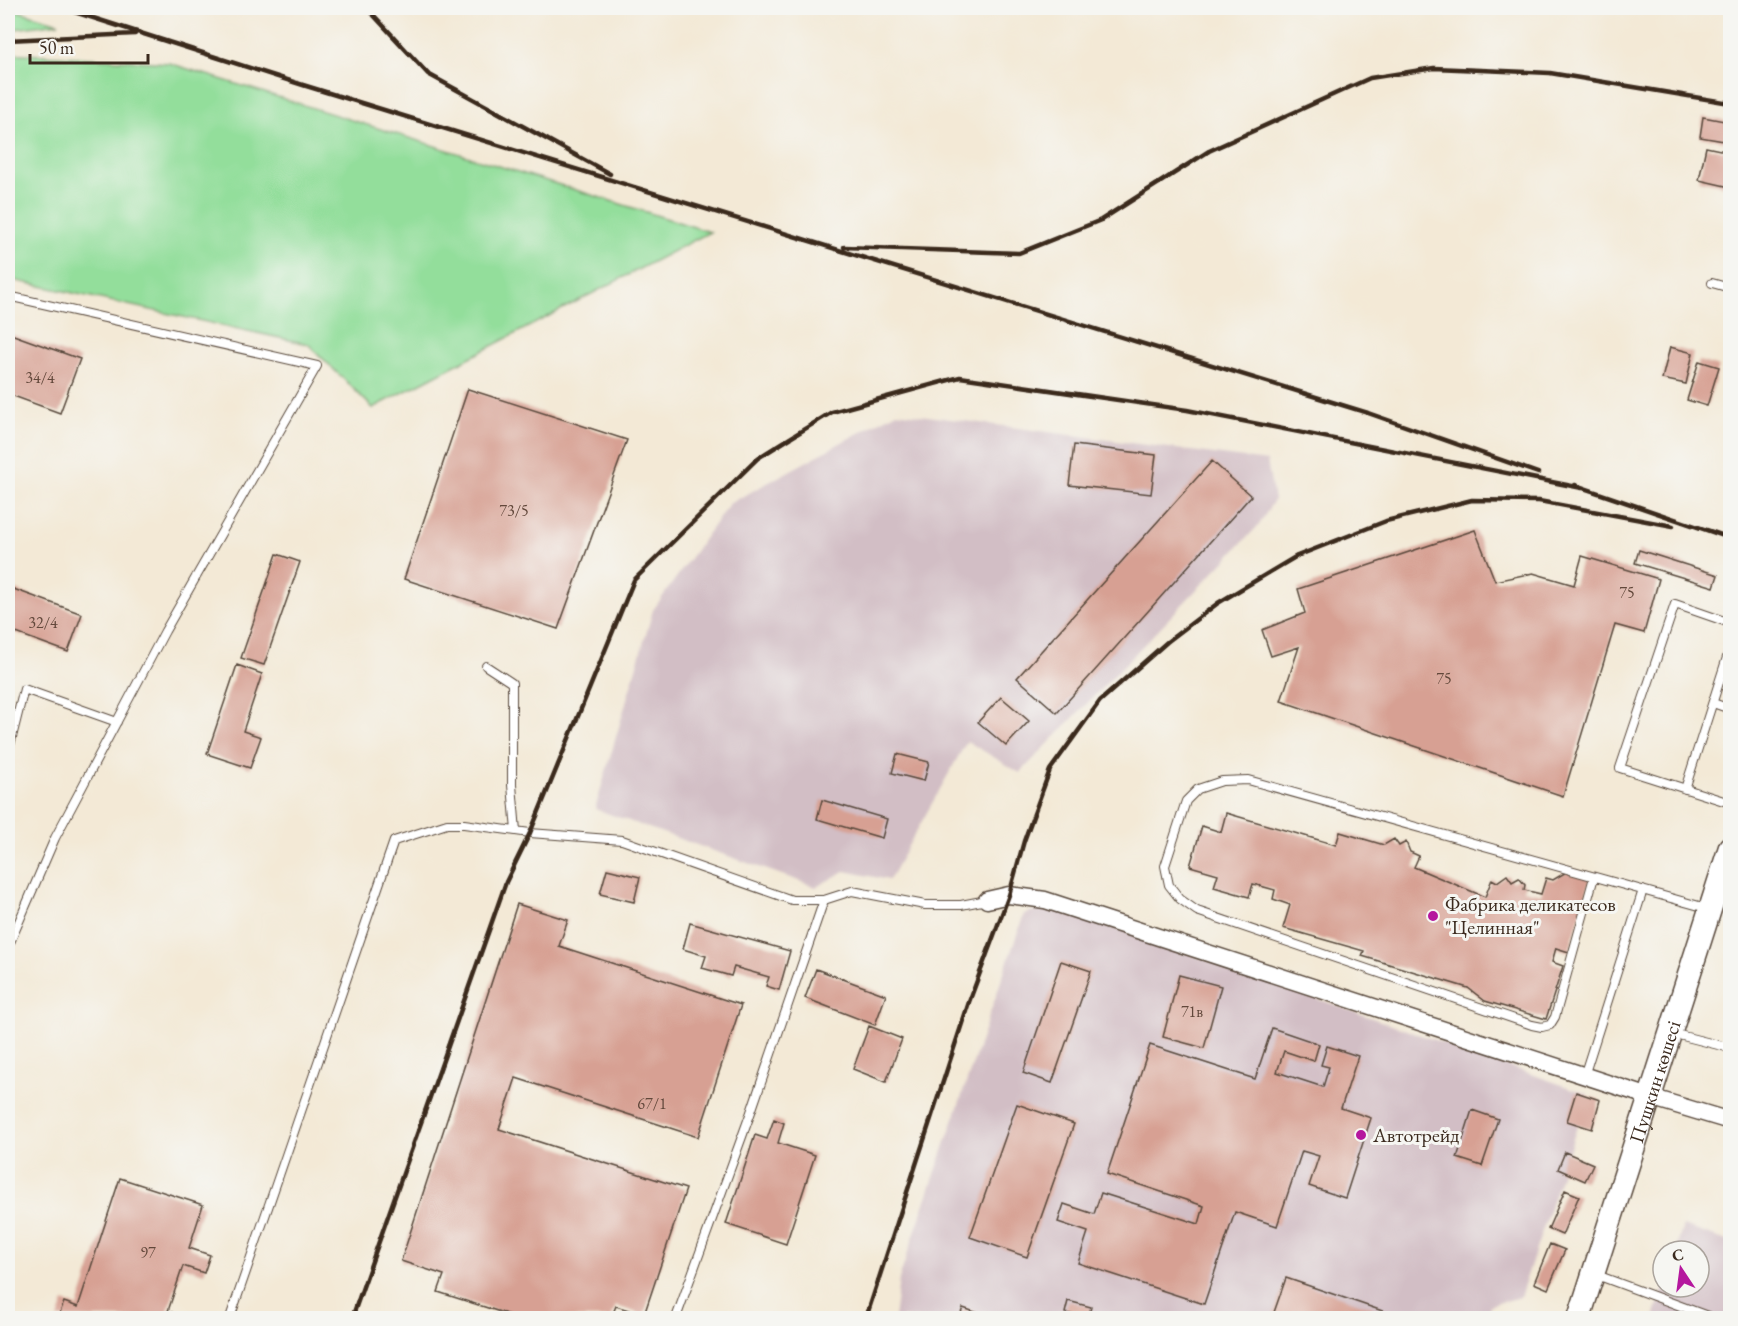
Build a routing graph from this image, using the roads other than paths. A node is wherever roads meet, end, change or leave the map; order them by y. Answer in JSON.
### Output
{"nodes":[{"id":1,"x":1712,"y":283,"type":"dead end"},
{"id":2,"x":1731,"y":288,"type":"edge"},
{"id":3,"x":8,"y":296,"type":"edge"},
{"id":4,"x":1731,"y":623,"type":"edge"},
{"id":5,"x":1731,"y":648,"type":"edge"},
{"id":6,"x":486,"y":666,"type":"dead end"},
{"id":7,"x":1713,"y":703,"type":"junction"},
{"id":8,"x":1731,"y":709,"type":"edge"},
{"id":9,"x":117,"y":722,"type":"junction"},
{"id":10,"x":8,"y":753,"type":"edge"},
{"id":11,"x":1685,"y":789,"type":"junction"},
{"id":12,"x":1731,"y":803,"type":"edge"},
{"id":13,"x":516,"y":831,"type":"junction"},
{"id":14,"x":1731,"y":847,"type":"edge"},
{"id":15,"x":1594,"y":877,"type":"junction"},
{"id":16,"x":1643,"y":890,"type":"junction"},
{"id":17,"x":824,"y":900,"type":"junction"},
{"id":18,"x":987,"y":900,"type":"joint"},
{"id":19,"x":1710,"y":909,"type":"junction"},
{"id":20,"x":8,"y":947,"type":"edge"},
{"id":21,"x":1671,"y":1033,"type":"junction"},
{"id":22,"x":1731,"y":1048,"type":"edge"},
{"id":23,"x":1584,"y":1076,"type":"junction"},
{"id":24,"x":1650,"y":1097,"type":"junction"},
{"id":25,"x":1731,"y":1121,"type":"edge"},
{"id":26,"x":1593,"y":1274,"type":"junction"},
{"id":27,"x":1695,"y":1315,"type":"edge"},
{"id":28,"x":230,"y":1318,"type":"edge"},
{"id":29,"x":676,"y":1318,"type":"edge"},
{"id":30,"x":1579,"y":1318,"type":"edge"},
{"id":31,"x":1713,"y":1318,"type":"edge"}],
"edges":[{"from":1,"to":2,"type":"lane"},
{"from":3,"to":9,"type":"lane"},
{"from":4,"to":11,"type":"lane"},
{"from":5,"to":7,"type":"lane"},
{"from":6,"to":13,"type":"lane"},
{"from":7,"to":8,"type":"lane"},
{"from":7,"to":11,"type":"lane"},
{"from":9,"to":10,"type":"lane"},
{"from":9,"to":20,"type":"lane"},
{"from":11,"to":12,"type":"lane"},
{"from":13,"to":17,"type":"lane"},
{"from":13,"to":28,"type":"lane"},
{"from":14,"to":19,"type":"main road","name":"Пушкин көшесі"},
{"from":15,"to":15,"type":"lane"},
{"from":15,"to":16,"type":"lane"},
{"from":16,"to":19,"type":"lane"},
{"from":16,"to":23,"type":"lane"},
{"from":17,"to":18,"type":"lane"},
{"from":17,"to":29,"type":"lane"},
{"from":18,"to":23,"type":"street"},
{"from":19,"to":21,"type":"main road","name":"Пушкин көшесі"},
{"from":21,"to":22,"type":"lane"},
{"from":21,"to":24,"type":"main road","name":"Пушкин көшесі"},
{"from":23,"to":24,"type":"street"},
{"from":24,"to":25,"type":"street"},
{"from":24,"to":26,"type":"main road","name":"Пушкин көшесі"},
{"from":26,"to":27,"type":"lane"},
{"from":26,"to":30,"type":"main road","name":"Пушкин көшесі"},
{"from":27,"to":31,"type":"lane"}]}
